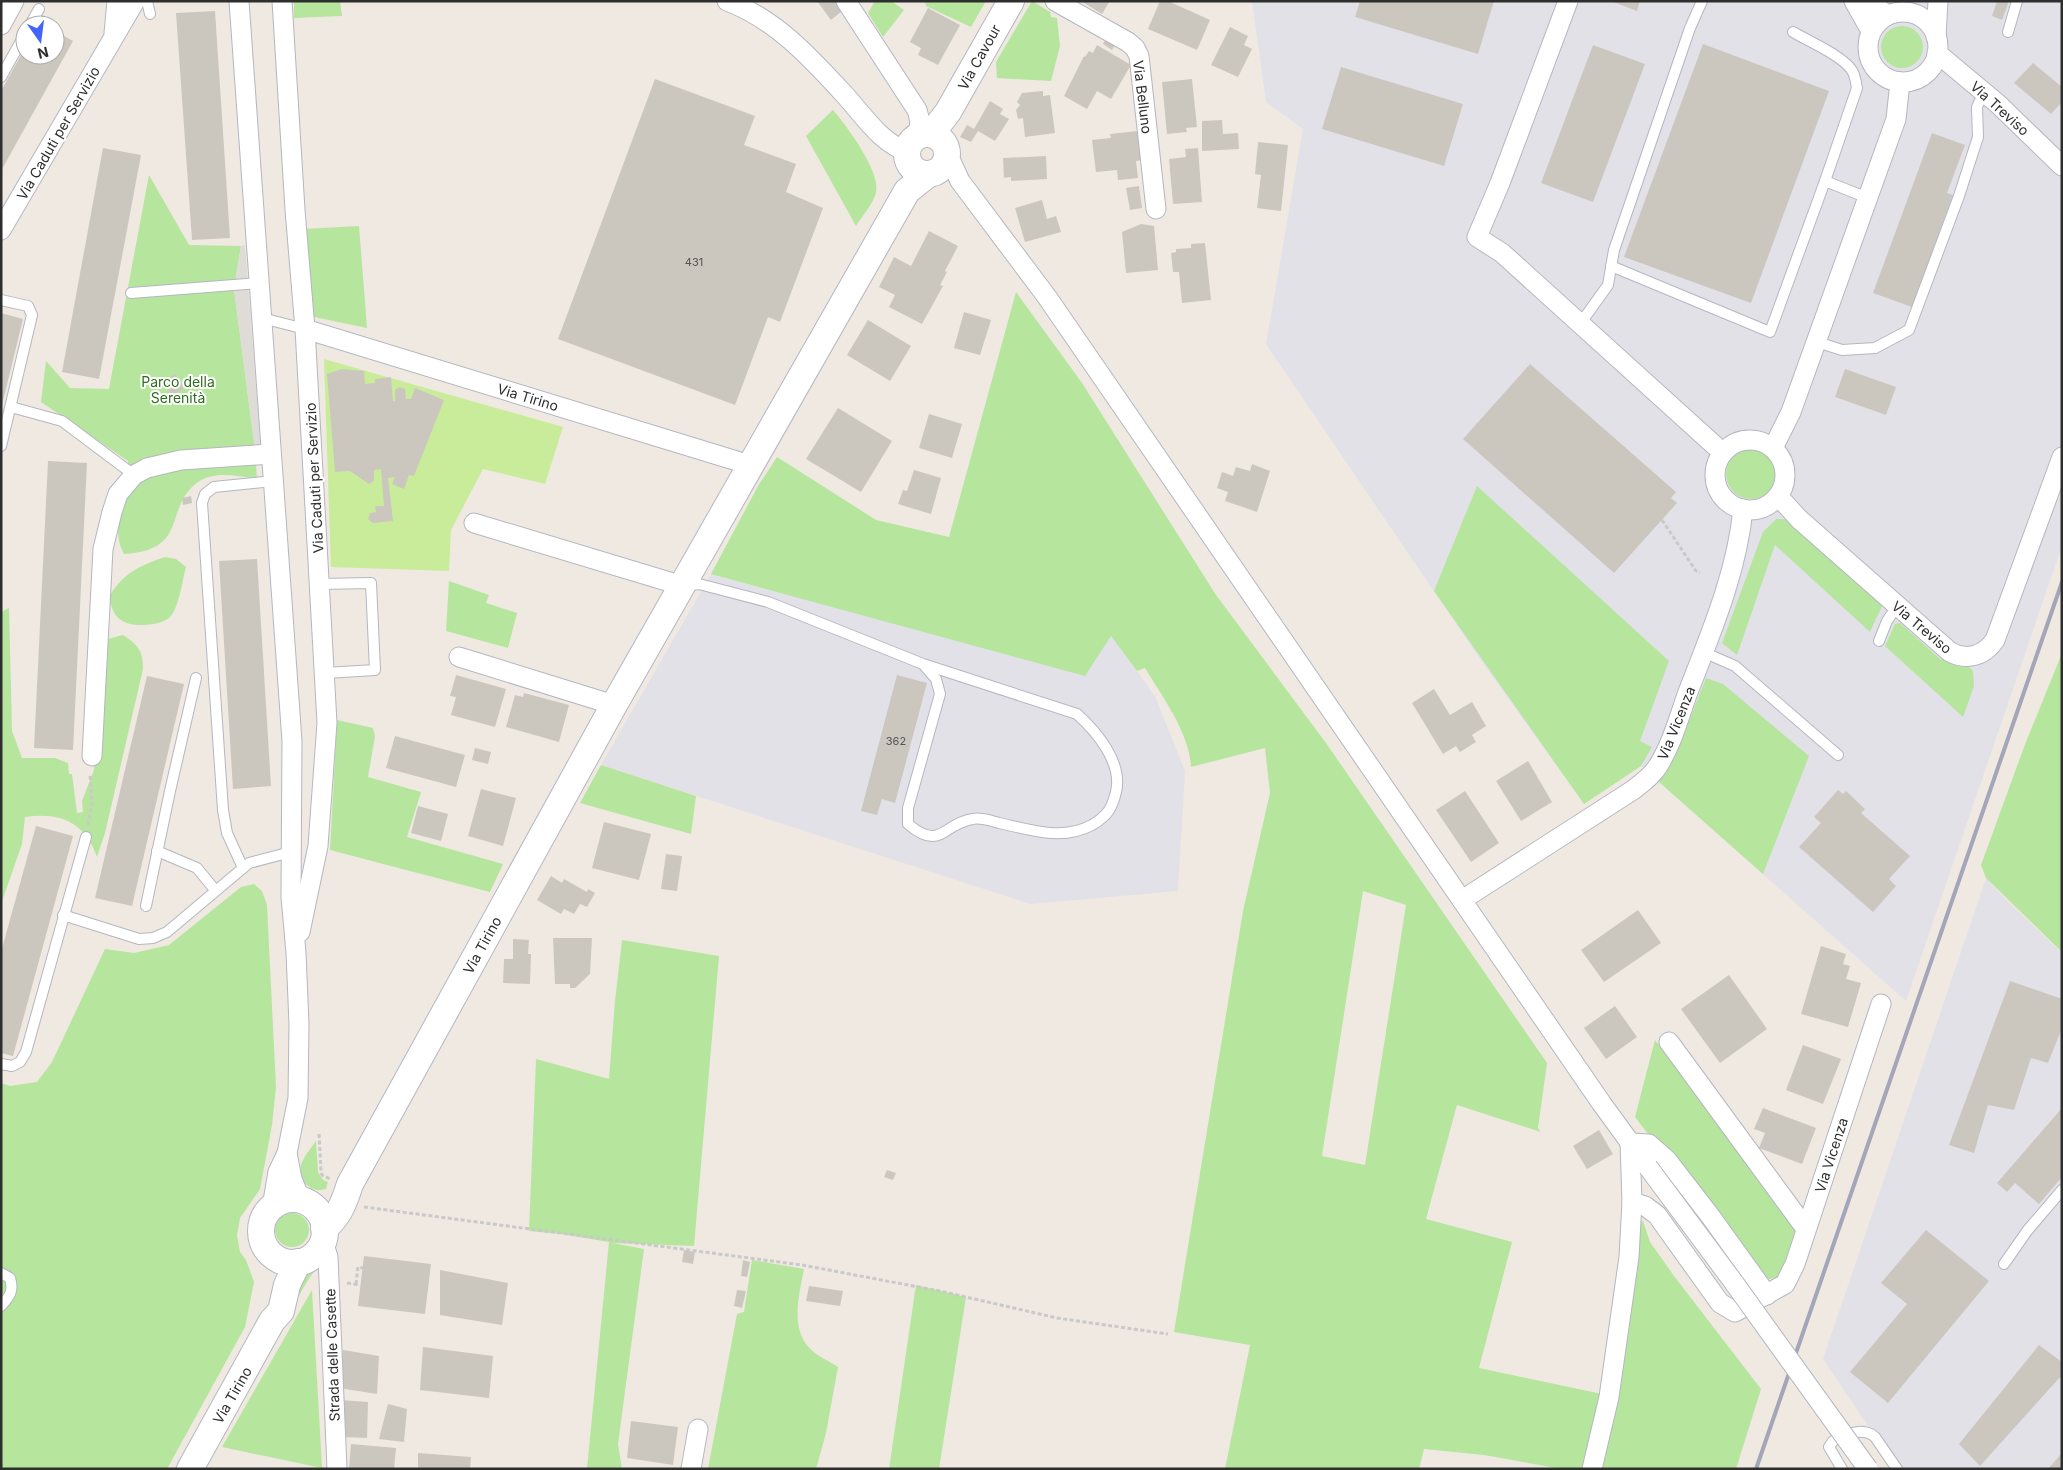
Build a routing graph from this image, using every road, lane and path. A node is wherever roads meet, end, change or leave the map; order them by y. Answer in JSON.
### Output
{"nodes":[{"id":1,"x":14,"y":1,"type":"edge"},
{"id":2,"x":117,"y":1,"type":"edge"},
{"id":3,"x":135,"y":1,"type":"edge"},
{"id":4,"x":147,"y":1,"type":"edge"},
{"id":5,"x":239,"y":1,"type":"edge"},
{"id":6,"x":282,"y":1,"type":"edge"},
{"id":7,"x":727,"y":1,"type":"edge"},
{"id":8,"x":846,"y":1,"type":"edge"},
{"id":9,"x":1011,"y":1,"type":"edge"},
{"id":10,"x":1055,"y":1,"type":"edge"},
{"id":11,"x":1568,"y":1,"type":"edge"},
{"id":12,"x":1702,"y":1,"type":"edge"},
{"id":13,"x":1854,"y":1,"type":"edge"},
{"id":14,"x":1866,"y":1,"type":"edge"},
{"id":15,"x":1938,"y":1,"type":"edge"},
{"id":16,"x":2017,"y":1,"type":"edge"},
{"id":17,"x":1918,"y":7,"type":"edge"},
{"id":18,"x":39,"y":9,"type":"dead end"},
{"id":19,"x":150,"y":14,"type":"dead end"},
{"id":20,"x":36,"y":15,"type":"edge"},
{"id":21,"x":1888,"y":16,"type":"junction"},
{"id":22,"x":1,"y":25,"type":"edge"},
{"id":23,"x":1871,"y":31,"type":"junction"},
{"id":24,"x":1793,"y":32,"type":"dead end"},
{"id":25,"x":2008,"y":32,"type":"dead end"},
{"id":26,"x":114,"y":36,"type":"junction"},
{"id":27,"x":1937,"y":45,"type":"junction"},
{"id":28,"x":15,"y":52,"type":"edge"},
{"id":29,"x":1,"y":77,"type":"edge"},
{"id":30,"x":1900,"y":82,"type":"junction"},
{"id":31,"x":1984,"y":92,"type":"junction"},
{"id":32,"x":926,"y":159,"type":"junction"},
{"id":33,"x":2062,"y":166,"type":"edge"},
{"id":34,"x":1825,"y":181,"type":"junction"},
{"id":35,"x":1868,"y":198,"type":"junction"},
{"id":36,"x":1156,"y":209,"type":"dead end"},
{"id":37,"x":1,"y":230,"type":"edge"},
{"id":38,"x":1611,"y":266,"type":"junction"},
{"id":39,"x":259,"y":283,"type":"junction"},
{"id":40,"x":131,"y":293,"type":"dead end"},
{"id":41,"x":1,"y":300,"type":"edge"},
{"id":42,"x":262,"y":318,"type":"junction"},
{"id":43,"x":1580,"y":324,"type":"junction"},
{"id":44,"x":305,"y":328,"type":"junction"},
{"id":45,"x":1817,"y":342,"type":"junction"},
{"id":46,"x":11,"y":407,"type":"junction"},
{"id":47,"x":1,"y":446,"type":"edge"},
{"id":48,"x":1773,"y":448,"type":"junction"},
{"id":49,"x":1723,"y":453,"type":"junction"},
{"id":50,"x":271,"y":454,"type":"junction"},
{"id":51,"x":2062,"y":457,"type":"edge"},
{"id":52,"x":750,"y":468,"type":"junction"},
{"id":53,"x":134,"y":475,"type":"junction"},
{"id":54,"x":273,"y":481,"type":"junction"},
{"id":55,"x":1778,"y":496,"type":"junction"},
{"id":56,"x":1743,"y":509,"type":"junction"},
{"id":57,"x":1662,"y":520,"type":"dead end"},
{"id":58,"x":474,"y":523,"type":"dead end"},
{"id":59,"x":1700,"y":573,"type":"dead end"},
{"id":60,"x":320,"y":584,"type":"junction"},
{"id":61,"x":683,"y":586,"type":"junction"},
{"id":62,"x":1897,"y":606,"type":"junction"},
{"id":63,"x":1879,"y":640,"type":"dead end"},
{"id":64,"x":1703,"y":652,"type":"junction"},
{"id":65,"x":459,"y":657,"type":"dead end"},
{"id":66,"x":923,"y":664,"type":"junction"},
{"id":67,"x":325,"y":673,"type":"junction"},
{"id":68,"x":196,"y":678,"type":"dead end"},
{"id":69,"x":614,"y":705,"type":"junction"},
{"id":70,"x":1838,"y":755,"type":"dead end"},
{"id":71,"x":92,"y":756,"type":"joint"},
{"id":72,"x":86,"y":836,"type":"joint"},
{"id":73,"x":158,"y":851,"type":"junction"},
{"id":74,"x":291,"y":852,"type":"junction"},
{"id":75,"x":243,"y":868,"type":"junction"},
{"id":76,"x":215,"y":890,"type":"junction"},
{"id":77,"x":1462,"y":900,"type":"junction"},
{"id":78,"x":146,"y":906,"type":"dead end"},
{"id":79,"x":63,"y":915,"type":"junction"},
{"id":80,"x":296,"y":953,"type":"junction"},
{"id":81,"x":1881,"y":1004,"type":"dead end"},
{"id":82,"x":1669,"y":1042,"type":"dead end"},
{"id":83,"x":1,"y":1064,"type":"edge"},
{"id":84,"x":319,"y":1134,"type":"dead end"},
{"id":85,"x":1630,"y":1143,"type":"junction"},
{"id":86,"x":287,"y":1153,"type":"junction"},
{"id":87,"x":343,"y":1189,"type":"junction"},
{"id":88,"x":2062,"y":1190,"type":"edge"},
{"id":89,"x":305,"y":1202,"type":"junction"},
{"id":90,"x":1632,"y":1202,"type":"junction"},
{"id":91,"x":272,"y":1207,"type":"junction"},
{"id":92,"x":1806,"y":1230,"type":"junction"},
{"id":93,"x":323,"y":1235,"type":"junction"},
{"id":94,"x":273,"y":1256,"type":"junction"},
{"id":95,"x":298,"y":1262,"type":"junction"},
{"id":96,"x":2004,"y":1264,"type":"dead end"},
{"id":97,"x":362,"y":1268,"type":"dead end"},
{"id":98,"x":1,"y":1273,"type":"edge"},
{"id":99,"x":356,"y":1284,"type":"dead end"},
{"id":100,"x":1767,"y":1295,"type":"junction"},
{"id":101,"x":1,"y":1306,"type":"edge"},
{"id":102,"x":272,"y":1321,"type":"junction"},
{"id":103,"x":1168,"y":1334,"type":"dead end"},
{"id":104,"x":698,"y":1429,"type":"dead end"},
{"id":105,"x":190,"y":1469,"type":"edge"},
{"id":106,"x":337,"y":1469,"type":"edge"},
{"id":107,"x":691,"y":1469,"type":"edge"},
{"id":108,"x":1592,"y":1469,"type":"edge"},
{"id":109,"x":1842,"y":1469,"type":"edge"},
{"id":110,"x":1868,"y":1469,"type":"edge"},
{"id":111,"x":1897,"y":1469,"type":"edge"}],
"edges":[{"from":1,"to":22,"type":"street"},
{"from":2,"to":26,"type":"street","name":"Via Caduti per Servizio"},
{"from":3,"to":26,"type":"street","name":"Via Caduti per Servizio"},
{"from":4,"to":19,"type":"lane"},
{"from":5,"to":39,"type":"street","name":"Via Caduti per Servizio"},
{"from":6,"to":44,"type":"street","name":"Via Caduti per Servizio"},
{"from":7,"to":32,"type":"street"},
{"from":8,"to":32,"type":"street"},
{"from":9,"to":32,"type":"street","name":"Via Cavour"},
{"from":10,"to":36,"type":"street","name":"Via Belluno"},
{"from":11,"to":43,"type":"street"},
{"from":12,"to":38,"type":"lane"},
{"from":13,"to":23,"type":"street"},
{"from":14,"to":21,"type":"street"},
{"from":15,"to":27,"type":"street"},
{"from":16,"to":25,"type":"lane"},
{"from":17,"to":21,"type":"street"},
{"from":17,"to":27,"type":"street"},
{"from":18,"to":20,"type":"lane"},
{"from":21,"to":23,"type":"street"},
{"from":23,"to":30,"type":"street"},
{"from":24,"to":34,"type":"lane"},
{"from":26,"to":37,"type":"street","name":"Via Caduti per Servizio"},
{"from":27,"to":30,"type":"street"},
{"from":27,"to":31,"type":"street","name":"Via Treviso"},
{"from":28,"to":29,"type":"lane"},
{"from":30,"to":35,"type":"street"},
{"from":31,"to":33,"type":"street","name":"Via Treviso"},
{"from":31,"to":45,"type":"lane"},
{"from":32,"to":52,"type":"street","name":"Via Tirino"},
{"from":32,"to":77,"type":"street"},
{"from":34,"to":35,"type":"lane"},
{"from":34,"to":38,"type":"lane"},
{"from":35,"to":45,"type":"street"},
{"from":38,"to":43,"type":"lane"},
{"from":39,"to":40,"type":"lane"},
{"from":39,"to":42,"type":"street","name":"Via Caduti per Servizio"},
{"from":41,"to":46,"type":"lane"},
{"from":42,"to":44,"type":"lane"},
{"from":42,"to":50,"type":"street","name":"Via Caduti per Servizio"},
{"from":43,"to":49,"type":"street"},
{"from":44,"to":52,"type":"street","name":"Via Tirino"},
{"from":44,"to":60,"type":"street","name":"Via Caduti per Servizio"},
{"from":45,"to":48,"type":"street"},
{"from":46,"to":47,"type":"lane"},
{"from":46,"to":53,"type":"lane"},
{"from":48,"to":49,"type":"street"},
{"from":48,"to":55,"type":"street"},
{"from":49,"to":56,"type":"street"},
{"from":50,"to":53,"type":"street"},
{"from":50,"to":54,"type":"street","name":"Via Caduti per Servizio"},
{"from":51,"to":62,"type":"street","name":"Via Treviso"},
{"from":52,"to":61,"type":"street","name":"Via Tirino"},
{"from":53,"to":71,"type":"street"},
{"from":54,"to":74,"type":"street","name":"Via Caduti per Servizio"},
{"from":54,"to":75,"type":"lane"},
{"from":55,"to":56,"type":"street"},
{"from":55,"to":62,"type":"street","name":"Via Treviso"},
{"from":56,"to":64,"type":"street","name":"Via Vicenza"},
{"from":57,"to":59,"type":"path"},
{"from":58,"to":61,"type":"street"},
{"from":60,"to":67,"type":"street","name":"Via Caduti per Servizio"},
{"from":60,"to":67,"type":"lane"},
{"from":61,"to":66,"type":"lane"},
{"from":61,"to":69,"type":"street","name":"Via Tirino"},
{"from":62,"to":63,"type":"lane"},
{"from":64,"to":70,"type":"lane"},
{"from":64,"to":77,"type":"street","name":"Via Vicenza"},
{"from":65,"to":69,"type":"street"},
{"from":66,"to":66,"type":"lane"},
{"from":67,"to":80,"type":"street","name":"Via Caduti per Servizio"},
{"from":68,"to":73,"type":"lane"},
{"from":69,"to":87,"type":"street","name":"Via Tirino"},
{"from":71,"to":72,"type":"path"},
{"from":72,"to":79,"type":"lane"},
{"from":73,"to":76,"type":"lane"},
{"from":73,"to":78,"type":"lane"},
{"from":74,"to":75,"type":"lane"},
{"from":74,"to":80,"type":"street","name":"Via Caduti per Servizio"},
{"from":75,"to":76,"type":"lane"},
{"from":76,"to":79,"type":"lane"},
{"from":77,"to":85,"type":"street"},
{"from":79,"to":83,"type":"lane"},
{"from":80,"to":86,"type":"street","name":"Via Caduti per Servizio"},
{"from":81,"to":92,"type":"street","name":"Via Vicenza"},
{"from":82,"to":92,"type":"street"},
{"from":84,"to":87,"type":"path"},
{"from":85,"to":90,"type":"street"},
{"from":85,"to":100,"type":"street"},
{"from":85,"to":110,"type":"street","bridge":true},
{"from":86,"to":89,"type":"street","name":"Via Caduti per Servizio"},
{"from":86,"to":91,"type":"street","name":"Via Caduti per Servizio"},
{"from":87,"to":89,"type":"street","name":"Via Tirino"},
{"from":87,"to":93,"type":"street","name":"Via Tirino"},
{"from":87,"to":103,"type":"path"},
{"from":88,"to":96,"type":"lane"},
{"from":89,"to":91,"type":"street"},
{"from":89,"to":93,"type":"street"},
{"from":90,"to":100,"type":"street","name":"Via Vicenza"},
{"from":90,"to":108,"type":"street"},
{"from":91,"to":94,"type":"street"},
{"from":92,"to":100,"type":"street","name":"Via Vicenza"},
{"from":93,"to":95,"type":"street"},
{"from":93,"to":106,"type":"street","name":"Strada delle Casette"},
{"from":94,"to":95,"type":"street"},
{"from":94,"to":102,"type":"street","name":"Via Tirino"},
{"from":95,"to":102,"type":"street","name":"Via Tirino"},
{"from":97,"to":99,"type":"path"},
{"from":98,"to":101,"type":"lane"},
{"from":102,"to":105,"type":"street","name":"Via Tirino"},
{"from":104,"to":107,"type":"street"},
{"from":109,"to":111,"type":"lane"}]}
